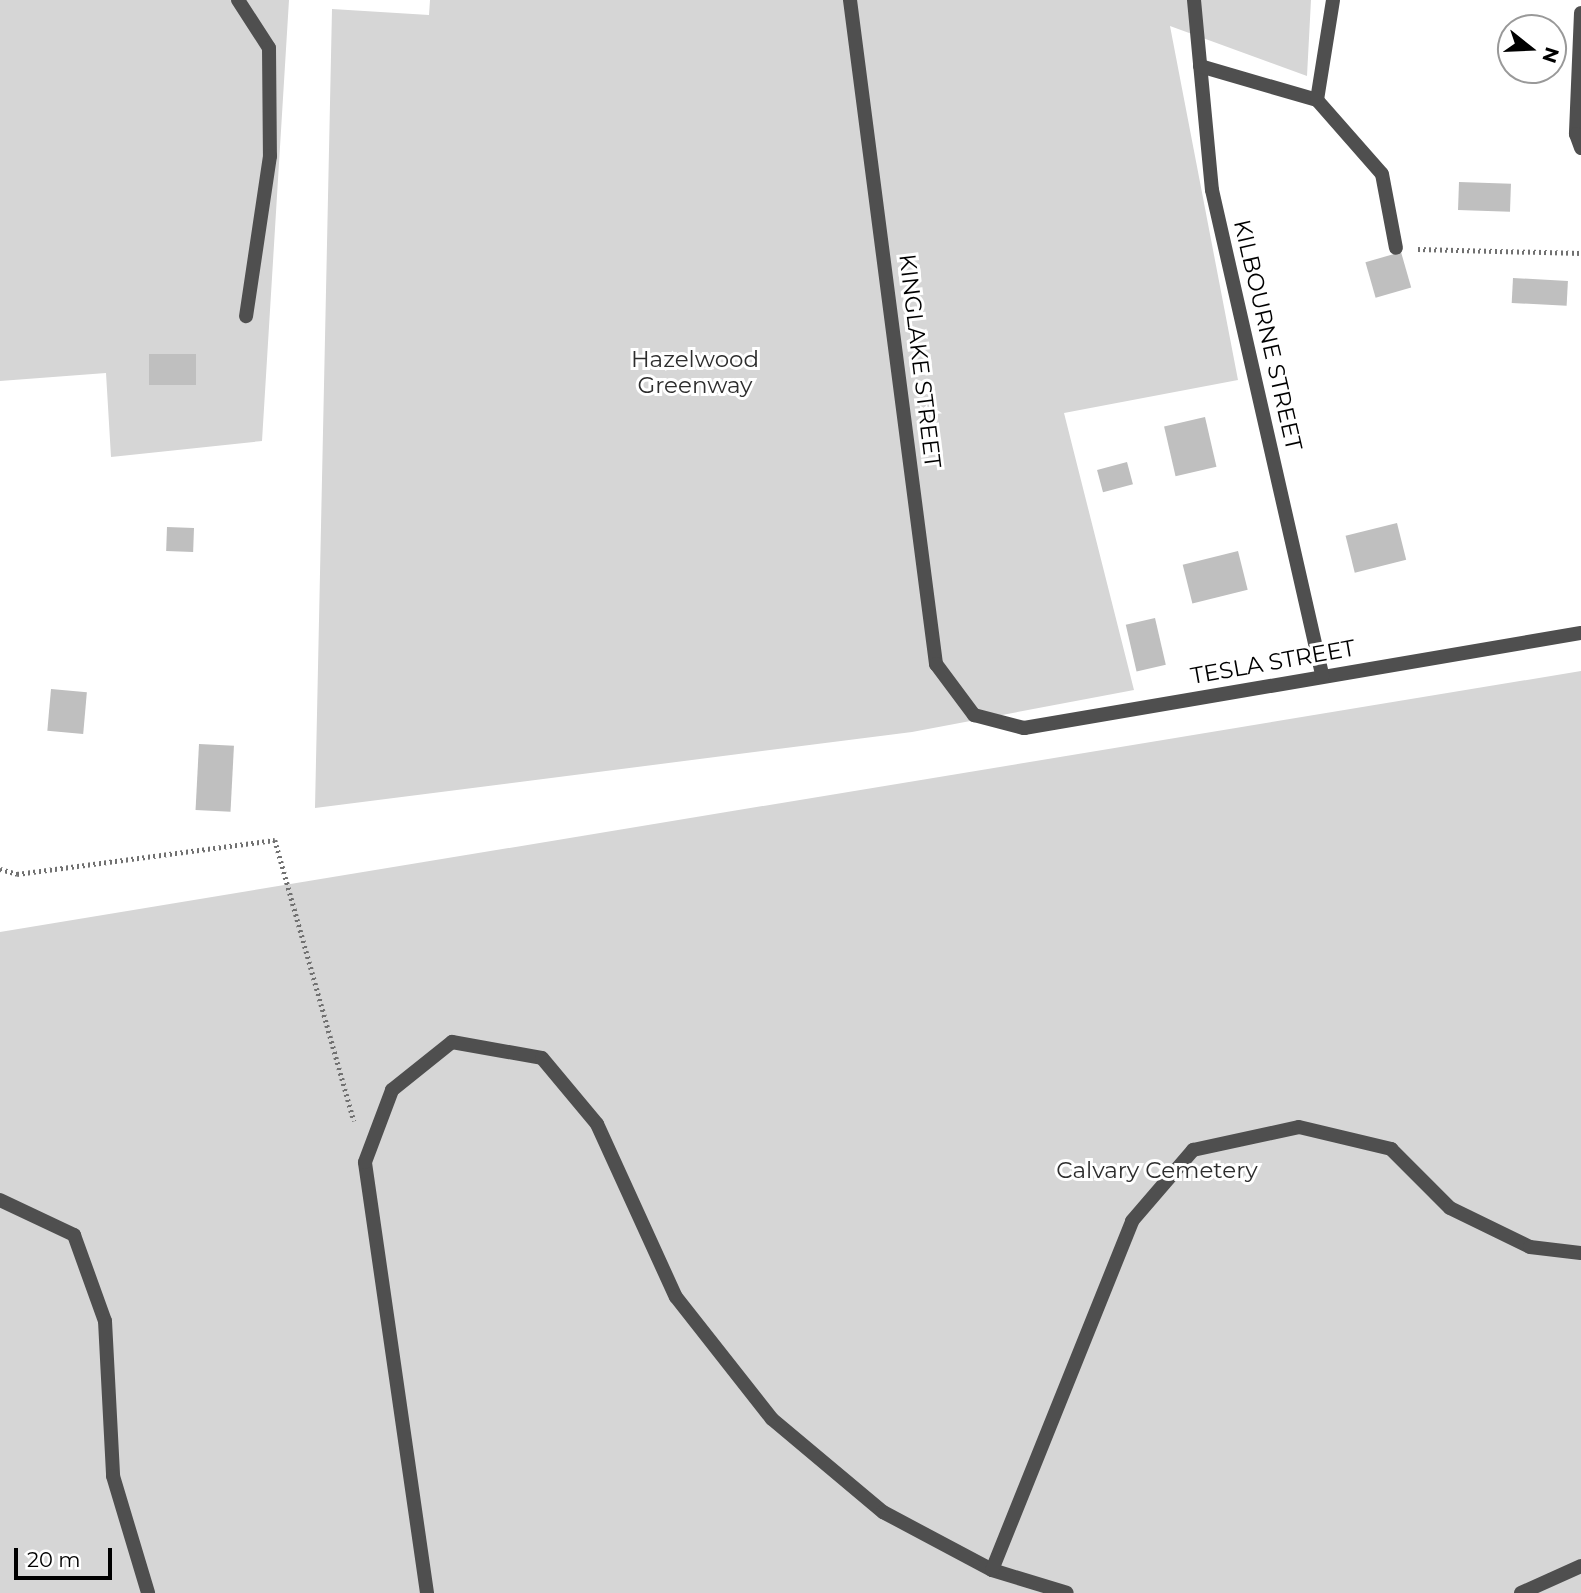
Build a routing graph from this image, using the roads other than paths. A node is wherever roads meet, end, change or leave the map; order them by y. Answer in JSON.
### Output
{"nodes":[{"id":1,"x":238,"y":0,"type":"edge"},
{"id":2,"x":841,"y":0,"type":"edge"},
{"id":3,"x":850,"y":0,"type":"edge"},
{"id":4,"x":1194,"y":0,"type":"edge"},
{"id":5,"x":1333,"y":0,"type":"edge"},
{"id":6,"x":1581,"y":13,"type":"edge"},
{"id":7,"x":854,"y":19,"type":"junction"},
{"id":8,"x":1200,"y":66,"type":"junction"},
{"id":9,"x":1317,"y":100,"type":"junction"},
{"id":10,"x":1581,"y":148,"type":"edge"},
{"id":11,"x":1396,"y":248,"type":"road end"},
{"id":12,"x":246,"y":316,"type":"dead end"},
{"id":13,"x":1581,"y":634,"type":"edge"},
{"id":14,"x":1322,"y":676,"type":"junction"},
{"id":15,"x":974,"y":715,"type":"joint"},
{"id":16,"x":0,"y":1200,"type":"edge"},
{"id":17,"x":1581,"y":1253,"type":"edge"},
{"id":18,"x":1581,"y":1566,"type":"edge"},
{"id":19,"x":992,"y":1570,"type":"junction"},
{"id":20,"x":148,"y":1593,"type":"edge"},
{"id":21,"x":427,"y":1593,"type":"edge"},
{"id":22,"x":1067,"y":1593,"type":"edge"},
{"id":23,"x":1521,"y":1593,"type":"edge"}],
"edges":[{"from":1,"to":12,"type":"street"},
{"from":2,"to":7,"type":"street"},
{"from":3,"to":7,"type":"street","name":"KINGLAKE STREET"},
{"from":4,"to":8,"type":"street","name":"KILBOURNE STREET"},
{"from":5,"to":9,"type":"street"},
{"from":6,"to":10,"type":"street"},
{"from":7,"to":15,"type":"street","name":"KINGLAKE STREET"},
{"from":8,"to":9,"type":"street"},
{"from":8,"to":14,"type":"street","name":"KILBOURNE STREET"},
{"from":9,"to":11,"type":"street"},
{"from":13,"to":14,"type":"street","name":"TESLA STREET"},
{"from":14,"to":15,"type":"street","name":"TESLA STREET"},
{"from":16,"to":20,"type":"street"},
{"from":17,"to":19,"type":"street"},
{"from":18,"to":23,"type":"street"},
{"from":19,"to":21,"type":"street"},
{"from":19,"to":22,"type":"street"}]}
